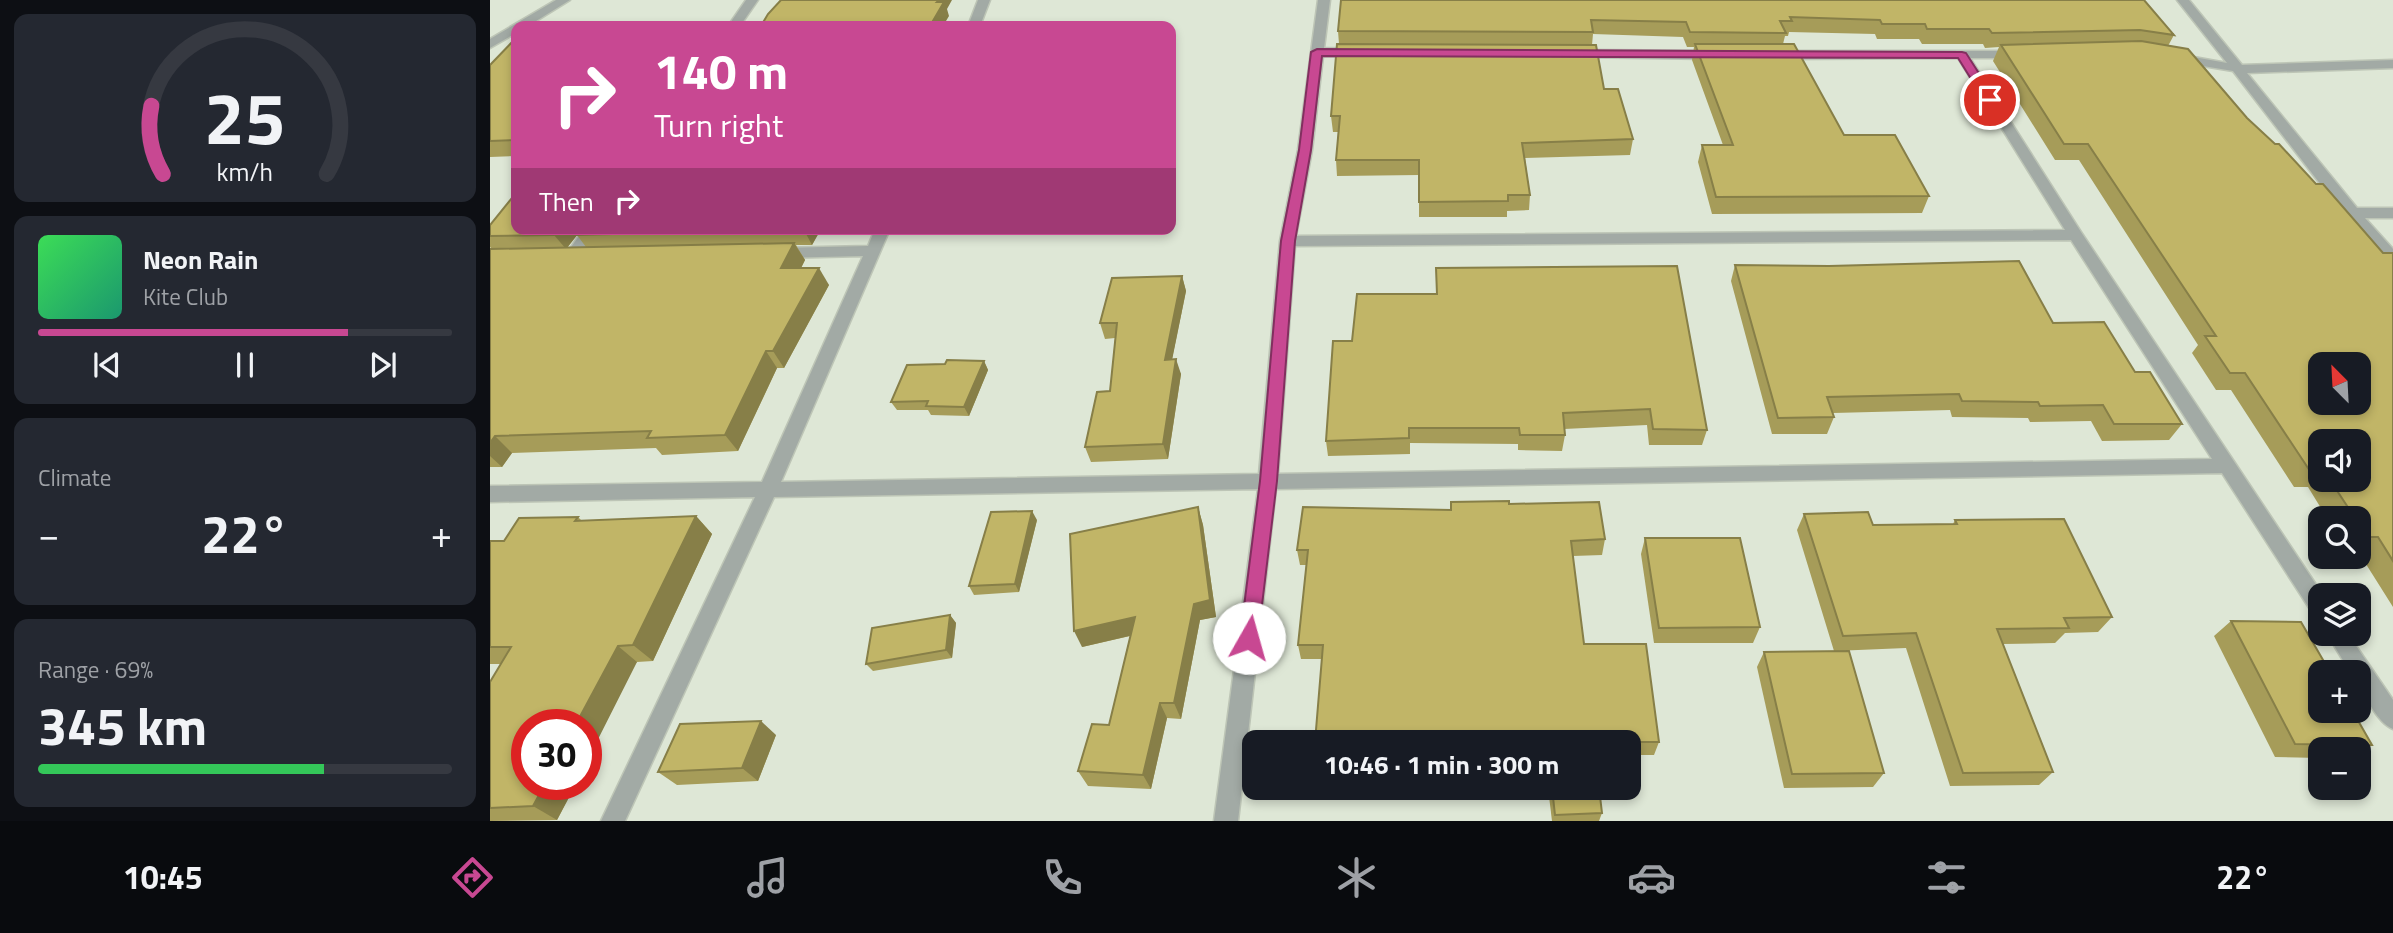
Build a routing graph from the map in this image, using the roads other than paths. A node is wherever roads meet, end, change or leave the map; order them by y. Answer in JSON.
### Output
{"nodes":[{"id":1,"x":564,"y":0,"type":"edge"},
{"id":2,"x":752,"y":0,"type":"edge"},
{"id":3,"x":984,"y":0,"type":"edge"},
{"id":4,"x":1324,"y":0,"type":"edge"},
{"id":5,"x":2183,"y":0,"type":"edge"},
{"id":6,"x":528,"y":21,"type":"edge"},
{"id":7,"x":737,"y":21,"type":"edge"},
{"id":8,"x":976,"y":21,"type":"edge"},
{"id":9,"x":511,"y":31,"type":"edge"},
{"id":10,"x":490,"y":44,"type":"edge"},
{"id":11,"x":1317,"y":52,"type":"junction"},
{"id":12,"x":1371,"y":53,"type":"edge"},
{"id":13,"x":2040,"y":53,"type":"edge"},
{"id":14,"x":1563,"y":54,"type":"edge"},
{"id":15,"x":1728,"y":55,"type":"edge"},
{"id":16,"x":1769,"y":55,"type":"edge"},
{"id":17,"x":1962,"y":55,"type":"junction"},
{"id":18,"x":2159,"y":55,"type":"edge"},
{"id":19,"x":2393,"y":64,"type":"edge"},
{"id":20,"x":2241,"y":69,"type":"junction"},
{"id":21,"x":2350,"y":213,"type":"junction"},
{"id":22,"x":2393,"y":213,"type":"edge"},
{"id":23,"x":588,"y":235,"type":"edge"},
{"id":24,"x":880,"y":235,"type":"edge"},
{"id":25,"x":2075,"y":236,"type":"junction"},
{"id":26,"x":1288,"y":241,"type":"junction"},
{"id":27,"x":873,"y":251,"type":"junction"},
{"id":28,"x":764,"y":253,"type":"edge"},
{"id":29,"x":572,"y":257,"type":"edge"},
{"id":30,"x":2393,"y":259,"type":"edge"},
{"id":31,"x":2228,"y":467,"type":"junction"},
{"id":32,"x":1268,"y":481,"type":"junction"},
{"id":33,"x":769,"y":488,"type":"junction"},
{"id":34,"x":490,"y":494,"type":"edge"},
{"id":35,"x":2308,"y":590,"type":"edge"},
{"id":36,"x":2345,"y":646,"type":"edge"},
{"id":37,"x":2393,"y":719,"type":"edge"},
{"id":38,"x":613,"y":821,"type":"edge"},
{"id":39,"x":1226,"y":821,"type":"edge"}],
"edges":[{"from":1,"to":6,"type":"street"},
{"from":2,"to":7,"type":"street"},
{"from":3,"to":8,"type":"street"},
{"from":4,"to":11,"type":"street"},
{"from":5,"to":20,"type":"street"},
{"from":9,"to":10,"type":"street"},
{"from":11,"to":12,"type":"street"},
{"from":11,"to":26,"type":"street"},
{"from":13,"to":17,"type":"street"},
{"from":14,"to":15,"type":"street"},
{"from":16,"to":17,"type":"street"},
{"from":17,"to":25,"type":"street"},
{"from":18,"to":20,"type":"street"},
{"from":19,"to":20,"type":"street"},
{"from":20,"to":21,"type":"street"},
{"from":21,"to":22,"type":"street"},
{"from":21,"to":30,"type":"street"},
{"from":23,"to":29,"type":"street"},
{"from":24,"to":27,"type":"street"},
{"from":25,"to":26,"type":"street"},
{"from":25,"to":31,"type":"street"},
{"from":26,"to":32,"type":"street"},
{"from":27,"to":28,"type":"street"},
{"from":27,"to":33,"type":"street"},
{"from":31,"to":32,"type":"street"},
{"from":31,"to":35,"type":"street"},
{"from":32,"to":33,"type":"street"},
{"from":32,"to":39,"type":"street"},
{"from":33,"to":34,"type":"street"},
{"from":33,"to":38,"type":"street"},
{"from":36,"to":37,"type":"street"}]}
